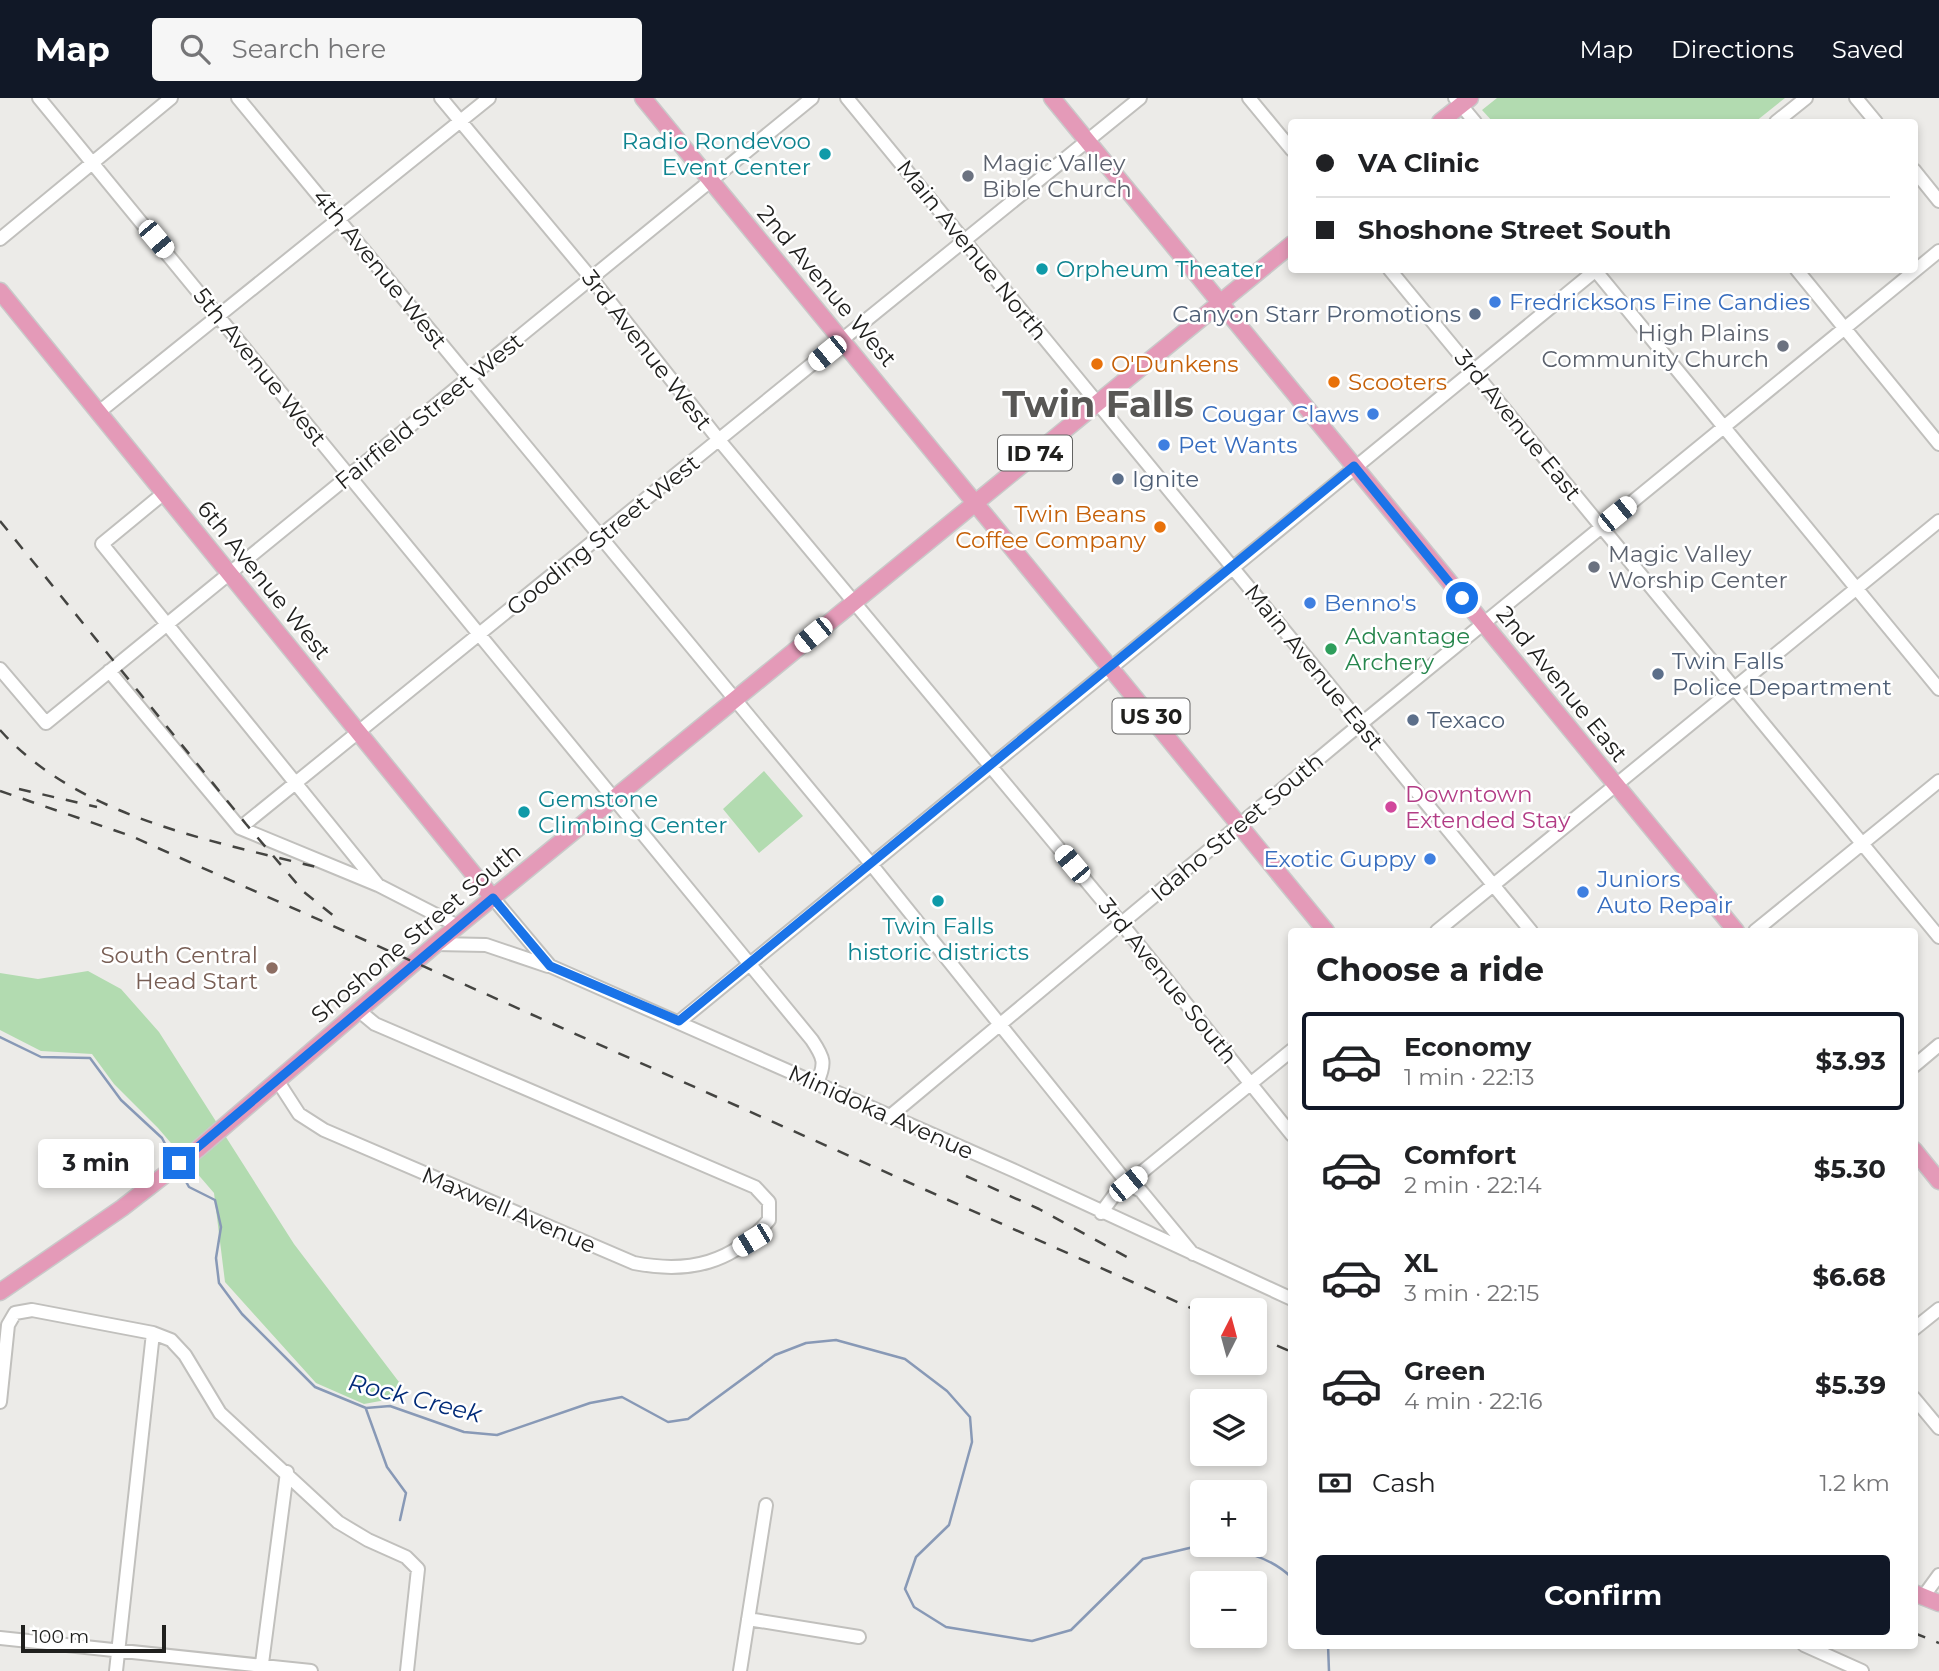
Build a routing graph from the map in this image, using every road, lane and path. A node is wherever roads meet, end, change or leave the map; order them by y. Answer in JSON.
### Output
{"nodes":[{"id":1,"x":39,"y":98,"type":"edge"},
{"id":2,"x":170,"y":98,"type":"edge"},
{"id":3,"x":238,"y":98,"type":"edge"},
{"id":4,"x":441,"y":98,"type":"edge"},
{"id":5,"x":489,"y":98,"type":"edge"},
{"id":6,"x":643,"y":98,"type":"edge"},
{"id":7,"x":812,"y":98,"type":"edge"},
{"id":8,"x":847,"y":98,"type":"edge"},
{"id":9,"x":1052,"y":98,"type":"edge"},
{"id":10,"x":1140,"y":98,"type":"edge"},
{"id":11,"x":1249,"y":98,"type":"edge"},
{"id":12,"x":1807,"y":98,"type":"edge"},
{"id":13,"x":1856,"y":98,"type":"edge"},
{"id":14,"x":1462,"y":100,"type":"edge"},
{"id":15,"x":1443,"y":119,"type":"edge"},
{"id":16,"x":1473,"y":119,"type":"edge"},
{"id":17,"x":1780,"y":119,"type":"edge"},
{"id":18,"x":1874,"y":119,"type":"edge"},
{"id":19,"x":460,"y":122,"type":"junction"},
{"id":20,"x":1087,"y":142,"type":"junction"},
{"id":21,"x":1288,"y":144,"type":"edge"},
{"id":22,"x":93,"y":163,"type":"junction"},
{"id":23,"x":1918,"y":175,"type":"edge"},
{"id":24,"x":710,"y":182,"type":"junction"},
{"id":25,"x":1939,"y":201,"type":"edge"},
{"id":26,"x":339,"y":219,"type":"junction"},
{"id":27,"x":0,"y":239,"type":"edge"},
{"id":28,"x":965,"y":242,"type":"junction"},
{"id":29,"x":1288,"y":247,"type":"edge"},
{"id":30,"x":1939,"y":251,"type":"edge"},
{"id":31,"x":1918,"y":268,"type":"edge"},
{"id":32,"x":1392,"y":273,"type":"edge"},
{"id":33,"x":1591,"y":273,"type":"edge"},
{"id":34,"x":1597,"y":273,"type":"edge"},
{"id":35,"x":1799,"y":273,"type":"edge"},
{"id":36,"x":1912,"y":273,"type":"edge"},
{"id":37,"x":591,"y":278,"type":"junction"},
{"id":38,"x":0,"y":291,"type":"edge"},
{"id":39,"x":1219,"y":303,"type":"junction"},
{"id":40,"x":219,"y":316,"type":"junction"},
{"id":41,"x":1844,"y":329,"type":"junction"},
{"id":42,"x":844,"y":340,"type":"junction"},
{"id":43,"x":1473,"y":370,"type":"junction"},
{"id":44,"x":469,"y":378,"type":"junction"},
{"id":45,"x":1097,"y":402,"type":"junction"},
{"id":46,"x":99,"y":412,"type":"junction"},
{"id":47,"x":1724,"y":427,"type":"junction"},
{"id":48,"x":719,"y":440,"type":"junction"},
{"id":49,"x":1939,"y":444,"type":"edge"},
{"id":50,"x":1354,"y":466,"type":"junction"},
{"id":51,"x":349,"y":476,"type":"junction"},
{"id":52,"x":164,"y":493,"type":"junction"},
{"id":53,"x":974,"y":504,"type":"junction"},
{"id":54,"x":1939,"y":521,"type":"edge"},
{"id":55,"x":1602,"y":527,"type":"junction"},
{"id":56,"x":600,"y":537,"type":"junction"},
{"id":57,"x":1232,"y":567,"type":"junction"},
{"id":58,"x":229,"y":573,"type":"junction"},
{"id":59,"x":1856,"y":589,"type":"junction"},
{"id":60,"x":853,"y":602,"type":"junction"},
{"id":61,"x":167,"y":624,"type":"junction"},
{"id":62,"x":1483,"y":624,"type":"junction"},
{"id":63,"x":479,"y":635,"type":"junction"},
{"id":64,"x":1112,"y":667,"type":"junction"},
{"id":65,"x":0,"y":669,"type":"edge"},
{"id":66,"x":109,"y":671,"type":"junction"},
{"id":67,"x":1734,"y":687,"type":"junction"},
{"id":68,"x":1939,"y":690,"type":"edge"},
{"id":69,"x":733,"y":701,"type":"junction"},
{"id":70,"x":1360,"y":725,"type":"junction"},
{"id":71,"x":359,"y":732,"type":"junction"},
{"id":72,"x":990,"y":767,"type":"junction"},
{"id":73,"x":1939,"y":781,"type":"edge"},
{"id":74,"x":296,"y":783,"type":"junction"},
{"id":75,"x":1616,"y":785,"type":"junction"},
{"id":76,"x":613,"y":800,"type":"junction"},
{"id":77,"x":1239,"y":825,"type":"junction"},
{"id":78,"x":240,"y":828,"type":"junction"},
{"id":79,"x":1863,"y":843,"type":"junction"},
{"id":80,"x":871,"y":864,"type":"junction"},
{"id":81,"x":1492,"y":884,"type":"junction"},
{"id":82,"x":378,"y":885,"type":"junction"},
{"id":83,"x":493,"y":898,"type":"junction"},
{"id":84,"x":1121,"y":923,"type":"junction"},
{"id":85,"x":458,"y":926,"type":"junction"},
{"id":86,"x":1324,"y":928,"type":"edge"},
{"id":87,"x":1441,"y":928,"type":"edge"},
{"id":88,"x":1529,"y":928,"type":"edge"},
{"id":89,"x":1734,"y":928,"type":"edge"},
{"id":90,"x":1759,"y":928,"type":"edge"},
{"id":91,"x":1939,"y":937,"type":"edge"},
{"id":92,"x":436,"y":944,"type":"junction"},
{"id":93,"x":749,"y":964,"type":"junction"},
{"id":94,"x":550,"y":966,"type":"junction"},
{"id":95,"x":358,"y":1010,"type":"junction"},
{"id":96,"x":679,"y":1021,"type":"junction"},
{"id":97,"x":999,"y":1025,"type":"junction"},
{"id":98,"x":1939,"y":1045,"type":"edge"},
{"id":99,"x":1288,"y":1053,"type":"edge"},
{"id":100,"x":1918,"y":1063,"type":"edge"},
{"id":101,"x":274,"y":1083,"type":"junction"},
{"id":102,"x":817,"y":1083,"type":"junction"},
{"id":103,"x":1250,"y":1084,"type":"junction"},
{"id":104,"x":889,"y":1116,"type":"junction"},
{"id":105,"x":1288,"y":1130,"type":"edge"},
{"id":106,"x":1918,"y":1155,"type":"edge"},
{"id":107,"x":1939,"y":1181,"type":"edge"},
{"id":108,"x":1128,"y":1184,"type":"junction"},
{"id":109,"x":1101,"y":1213,"type":"junction"},
{"id":110,"x":1193,"y":1254,"type":"junction"},
{"id":111,"x":0,"y":1292,"type":"edge"},
{"id":112,"x":1288,"y":1297,"type":"edge"},
{"id":113,"x":1939,"y":1309,"type":"edge"},
{"id":114,"x":1918,"y":1326,"type":"edge"},
{"id":115,"x":153,"y":1333,"type":"junction"},
{"id":116,"x":2,"y":1354,"type":"edge"},
{"id":117,"x":0,"y":1402,"type":"edge"},
{"id":118,"x":1918,"y":1403,"type":"edge"},
{"id":119,"x":1939,"y":1428,"type":"edge"},
{"id":120,"x":287,"y":1472,"type":"junction"},
{"id":121,"x":766,"y":1505,"type":"dead end"},
{"id":122,"x":1939,"y":1575,"type":"edge"},
{"id":123,"x":1927,"y":1599,"type":"edge"},
{"id":124,"x":748,"y":1619,"type":"junction"},
{"id":125,"x":859,"y":1637,"type":"dead end"},
{"id":126,"x":0,"y":1638,"type":"edge"},
{"id":127,"x":1812,"y":1649,"type":"edge"},
{"id":128,"x":118,"y":1650,"type":"junction"},
{"id":129,"x":261,"y":1669,"type":"edge"},
{"id":130,"x":1854,"y":1669,"type":"edge"},
{"id":131,"x":116,"y":1671,"type":"edge"},
{"id":132,"x":311,"y":1671,"type":"edge"},
{"id":133,"x":407,"y":1671,"type":"edge"},
{"id":134,"x":740,"y":1671,"type":"edge"}],
"edges":[{"from":1,"to":22,"type":"street","name":"5th Avenue West"},
{"from":2,"to":22,"type":"street"},
{"from":3,"to":26,"type":"street","name":"4th Avenue West"},
{"from":4,"to":19,"type":"street","name":"3rd Avenue West"},
{"from":5,"to":19,"type":"street"},
{"from":6,"to":24,"type":"main road","name":"2nd Avenue West","number":"US 30"},
{"from":7,"to":24,"type":"street","name":"Fairfield Street West"},
{"from":8,"to":28,"type":"street","name":"Main Avenue North"},
{"from":9,"to":20,"type":"main road","name":"2nd Avenue East"},
{"from":10,"to":20,"type":"street","name":"Gooding Street West"},
{"from":11,"to":21,"type":"street"},
{"from":12,"to":17,"type":"street"},
{"from":13,"to":18,"type":"street"},
{"from":14,"to":15,"type":"main road"},
{"from":14,"to":16,"type":"street"},
{"from":19,"to":26,"type":"street"},
{"from":19,"to":37,"type":"street","name":"3rd Avenue West"},
{"from":20,"to":28,"type":"street","name":"Gooding Street West"},
{"from":20,"to":39,"type":"main road","name":"2nd Avenue East"},
{"from":22,"to":27,"type":"street"},
{"from":22,"to":40,"type":"street","name":"5th Avenue West"},
{"from":23,"to":25,"type":"street"},
{"from":24,"to":37,"type":"street","name":"Fairfield Street West"},
{"from":24,"to":42,"type":"main road","name":"2nd Avenue West","number":"US 30"},
{"from":26,"to":40,"type":"street"},
{"from":26,"to":44,"type":"street","name":"4th Avenue West"},
{"from":28,"to":42,"type":"street","name":"Gooding Street West"},
{"from":28,"to":45,"type":"street","name":"Main Avenue North"},
{"from":29,"to":39,"type":"main road"},
{"from":30,"to":31,"type":"street","name":"Idaho Street South"},
{"from":32,"to":43,"type":"street","name":"3rd Avenue East"},
{"from":33,"to":43,"type":"street"},
{"from":34,"to":47,"type":"street"},
{"from":35,"to":41,"type":"street"},
{"from":36,"to":41,"type":"street","name":"Idaho Street South"},
{"from":37,"to":44,"type":"street","name":"Fairfield Street West"},
{"from":37,"to":48,"type":"street","name":"3rd Avenue West"},
{"from":38,"to":46,"type":"main road","name":"6th Avenue West"},
{"from":39,"to":45,"type":"main road","number":"ID 74"},
{"from":39,"to":50,"type":"main road","name":"2nd Avenue East"},
{"from":40,"to":46,"type":"street"},
{"from":40,"to":51,"type":"street","name":"5th Avenue West"},
{"from":41,"to":47,"type":"street","name":"Idaho Street South"},
{"from":41,"to":49,"type":"street"},
{"from":42,"to":48,"type":"street","name":"Gooding Street West"},
{"from":42,"to":53,"type":"main road","name":"2nd Avenue West","number":"US 30"},
{"from":43,"to":50,"type":"street"},
{"from":43,"to":55,"type":"street","name":"3rd Avenue East"},
{"from":44,"to":51,"type":"street","name":"Fairfield Street West"},
{"from":44,"to":56,"type":"street","name":"4th Avenue West"},
{"from":45,"to":53,"type":"main road","name":"Shoshone Street South","number":"ID 74"},
{"from":45,"to":57,"type":"street","name":"Main Avenue East"},
{"from":46,"to":52,"type":"main road","name":"6th Avenue West"},
{"from":47,"to":55,"type":"street","name":"Idaho Street South"},
{"from":47,"to":59,"type":"street"},
{"from":48,"to":56,"type":"street","name":"Gooding Street West"},
{"from":48,"to":60,"type":"street","name":"3rd Avenue West"},
{"from":50,"to":57,"type":"street"},
{"from":50,"to":62,"type":"main road","name":"2nd Avenue East"},
{"from":51,"to":58,"type":"street","name":"Fairfield Street West"},
{"from":51,"to":63,"type":"street","name":"5th Avenue West"},
{"from":52,"to":58,"type":"main road","name":"6th Avenue West"},
{"from":52,"to":61,"type":"street"},
{"from":53,"to":60,"type":"main road","name":"Shoshone Street South","number":"ID 74"},
{"from":53,"to":64,"type":"main road","number":"US 30"},
{"from":54,"to":59,"type":"street"},
{"from":55,"to":62,"type":"street","name":"Idaho Street South"},
{"from":55,"to":67,"type":"street","name":"3rd Avenue East"},
{"from":56,"to":63,"type":"street","name":"Gooding Street West"},
{"from":56,"to":69,"type":"street","name":"4th Avenue West"},
{"from":57,"to":64,"type":"street"},
{"from":57,"to":70,"type":"street","name":"Main Avenue East"},
{"from":58,"to":61,"type":"street","name":"Fairfield Street West"},
{"from":58,"to":71,"type":"main road","name":"6th Avenue West"},
{"from":59,"to":67,"type":"street"},
{"from":59,"to":68,"type":"street"},
{"from":60,"to":69,"type":"main road","name":"Shoshone Street South","number":"ID 74"},
{"from":60,"to":72,"type":"street","name":"3rd Avenue South"},
{"from":61,"to":66,"type":"street","name":"Fairfield Street West"},
{"from":61,"to":74,"type":"street"},
{"from":62,"to":70,"type":"street","name":"Idaho Street South"},
{"from":62,"to":75,"type":"main road","name":"2nd Avenue East"},
{"from":63,"to":71,"type":"street","name":"Gooding Street West"},
{"from":63,"to":76,"type":"street","name":"5th Avenue West"},
{"from":64,"to":72,"type":"street"},
{"from":64,"to":77,"type":"main road","number":"US 30"},
{"from":65,"to":66,"type":"street","name":"Fairfield Street West"},
{"from":66,"to":78,"type":"street"},
{"from":67,"to":75,"type":"street"},
{"from":67,"to":79,"type":"street","name":"3rd Avenue East"},
{"from":69,"to":76,"type":"main road","name":"Shoshone Street South","number":"ID 74"},
{"from":69,"to":80,"type":"street","name":"4th Avenue West"},
{"from":70,"to":77,"type":"street","name":"Idaho Street South"},
{"from":70,"to":81,"type":"street","name":"Main Avenue East"},
{"from":71,"to":74,"type":"street","name":"Gooding Street West"},
{"from":71,"to":83,"type":"main road","name":"6th Avenue West"},
{"from":72,"to":80,"type":"street"},
{"from":72,"to":84,"type":"street","name":"3rd Avenue South"},
{"from":73,"to":79,"type":"street"},
{"from":74,"to":78,"type":"street","name":"Gooding Street West"},
{"from":74,"to":82,"type":"street"},
{"from":75,"to":81,"type":"street"},
{"from":75,"to":89,"type":"main road","name":"2nd Avenue East"},
{"from":76,"to":83,"type":"main road","name":"Shoshone Street South","number":"ID 74"},
{"from":76,"to":93,"type":"street","name":"5th Avenue West"},
{"from":77,"to":84,"type":"street","name":"Idaho Street South"},
{"from":77,"to":86,"type":"main road","number":"US 30"},
{"from":78,"to":82,"type":"street"},
{"from":79,"to":90,"type":"street"},
{"from":79,"to":91,"type":"street","name":"3rd Avenue East"},
{"from":80,"to":93,"type":"street"},
{"from":80,"to":97,"type":"street","name":"4th Avenue West"},
{"from":81,"to":87,"type":"street"},
{"from":81,"to":88,"type":"street","name":"Main Avenue East"},
{"from":82,"to":85,"type":"street"},
{"from":83,"to":85,"type":"main road","name":"Shoshone Street South","number":"ID 74"},
{"from":83,"to":94,"type":"street","name":"Minidoka Avenue"},
{"from":84,"to":97,"type":"street","name":"Idaho Street South"},
{"from":84,"to":103,"type":"street","name":"3rd Avenue South"},
{"from":85,"to":92,"type":"main road","name":"Shoshone Street South","number":"ID 74"},
{"from":92,"to":94,"type":"street"},
{"from":92,"to":95,"type":"main road","name":"Shoshone Street South","number":"ID 74"},
{"from":93,"to":96,"type":"street"},
{"from":93,"to":102,"type":"street","name":"5th Avenue West"},
{"from":94,"to":96,"type":"street","name":"Minidoka Avenue"},
{"from":95,"to":101,"type":"main road","name":"Shoshone Street South","number":"ID 74"},
{"from":95,"to":101,"type":"street","name":"Maxwell Avenue"},
{"from":96,"to":102,"type":"street","name":"Minidoka Avenue"},
{"from":97,"to":104,"type":"street","name":"Idaho Street South"},
{"from":97,"to":108,"type":"street","name":"4th Avenue West"},
{"from":98,"to":100,"type":"street"},
{"from":99,"to":103,"type":"street"},
{"from":101,"to":111,"type":"main road","name":"Shoshone Street South","number":"ID 74"},
{"from":102,"to":104,"type":"street","name":"Minidoka Avenue"},
{"from":103,"to":105,"type":"street","name":"3rd Avenue South"},
{"from":103,"to":108,"type":"street"},
{"from":104,"to":109,"type":"street","name":"Minidoka Avenue"},
{"from":106,"to":107,"type":"main road"},
{"from":108,"to":109,"type":"street"},
{"from":108,"to":110,"type":"street","name":"4th Avenue West"},
{"from":109,"to":110,"type":"street","name":"Minidoka Avenue"},
{"from":110,"to":112,"type":"street","name":"Minidoka Avenue"},
{"from":113,"to":114,"type":"street"},
{"from":115,"to":116,"type":"street"},
{"from":115,"to":120,"type":"street"},
{"from":115,"to":128,"type":"street"},
{"from":116,"to":117,"type":"street"},
{"from":118,"to":119,"type":"street"},
{"from":120,"to":129,"type":"street"},
{"from":120,"to":133,"type":"street"},
{"from":121,"to":124,"type":"street"},
{"from":122,"to":123,"type":"street"},
{"from":124,"to":125,"type":"street"},
{"from":124,"to":134,"type":"street"},
{"from":126,"to":128,"type":"street"},
{"from":127,"to":130,"type":"street"},
{"from":128,"to":129,"type":"street"},
{"from":128,"to":131,"type":"street"},
{"from":129,"to":132,"type":"street"}]}
